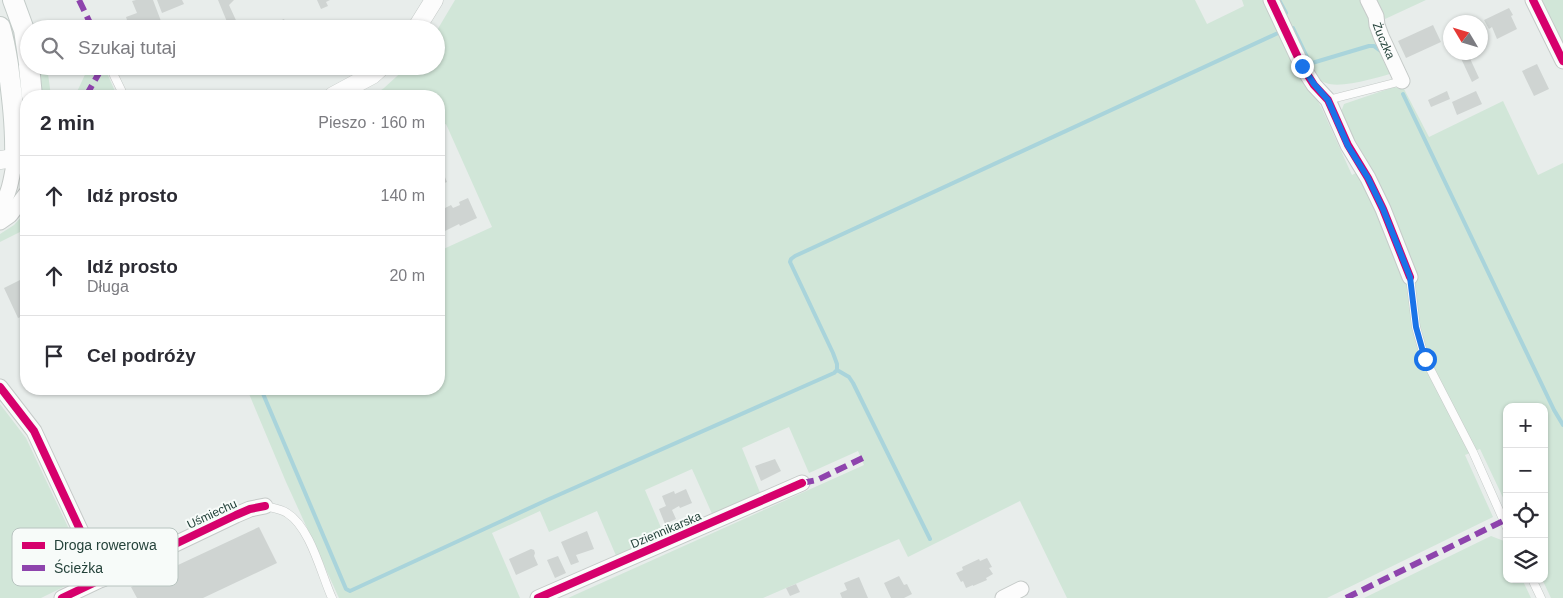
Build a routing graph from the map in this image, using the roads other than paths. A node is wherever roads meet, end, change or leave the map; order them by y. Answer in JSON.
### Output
{"nodes":[{"id":1,"x":13,"y":0,"type":"edge"},
{"id":2,"x":434,"y":0,"type":"edge"},
{"id":3,"x":1271,"y":0,"type":"edge"},
{"id":4,"x":1368,"y":0,"type":"edge"},
{"id":5,"x":1533,"y":0,"type":"edge"},
{"id":6,"x":20,"y":20,"type":"edge"},
{"id":7,"x":422,"y":20,"type":"edge"},
{"id":8,"x":0,"y":27,"type":"edge"},
{"id":9,"x":1563,"y":61,"type":"edge"},
{"id":10,"x":30,"y":75,"type":"edge"},
{"id":11,"x":114,"y":75,"type":"edge"},
{"id":12,"x":372,"y":75,"type":"edge"},
{"id":13,"x":1402,"y":81,"type":"joint"},
{"id":14,"x":31,"y":90,"type":"edge"},
{"id":15,"x":121,"y":90,"type":"edge"},
{"id":16,"x":354,"y":90,"type":"edge"},
{"id":17,"x":1328,"y":100,"type":"junction"},
{"id":18,"x":14,"y":158,"type":"edge"},
{"id":19,"x":20,"y":202,"type":"edge"},
{"id":20,"x":0,"y":208,"type":"edge"},
{"id":21,"x":0,"y":222,"type":"edge"},
{"id":22,"x":1410,"y":277,"type":"joint"},
{"id":23,"x":0,"y":387,"type":"edge"},
{"id":24,"x":802,"y":483,"type":"dead end"},
{"id":25,"x":265,"y":506,"type":"joint"},
{"id":26,"x":1503,"y":519,"type":"edge"},
{"id":27,"x":79,"y":528,"type":"edge"},
{"id":28,"x":178,"y":543,"type":"edge"},
{"id":29,"x":1534,"y":583,"type":"edge"},
{"id":30,"x":88,"y":586,"type":"edge"},
{"id":31,"x":1021,"y":589,"type":"dead end"},
{"id":32,"x":62,"y":598,"type":"edge"},
{"id":33,"x":332,"y":598,"type":"edge"},
{"id":34,"x":538,"y":598,"type":"edge"},
{"id":35,"x":1003,"y":598,"type":"edge"},
{"id":36,"x":1541,"y":598,"type":"edge"}],
"edges":[{"from":1,"to":6,"type":"main road"},
{"from":2,"to":7,"type":"street"},
{"from":3,"to":17,"type":"street"},
{"from":4,"to":13,"type":"street","name":"Żuczka"},
{"from":5,"to":9,"type":"street"},
{"from":8,"to":18,"type":"main road"},
{"from":10,"to":14,"type":"main road"},
{"from":11,"to":15,"type":"lane"},
{"from":12,"to":16,"type":"street"},
{"from":13,"to":17,"type":"lane"},
{"from":17,"to":22,"type":"street"},
{"from":18,"to":20,"type":"street"},
{"from":19,"to":21,"type":"street"},
{"from":22,"to":26,"type":"lane"},
{"from":23,"to":27,"type":"street"},
{"from":24,"to":34,"type":"street","name":"Dziennikarska"},
{"from":25,"to":28,"type":"street","name":"Uśmiechu"},
{"from":25,"to":33,"type":"lane"},
{"from":29,"to":36,"type":"lane"},
{"from":30,"to":32,"type":"street","name":"Uśmiechu"},
{"from":31,"to":35,"type":"street"}]}
